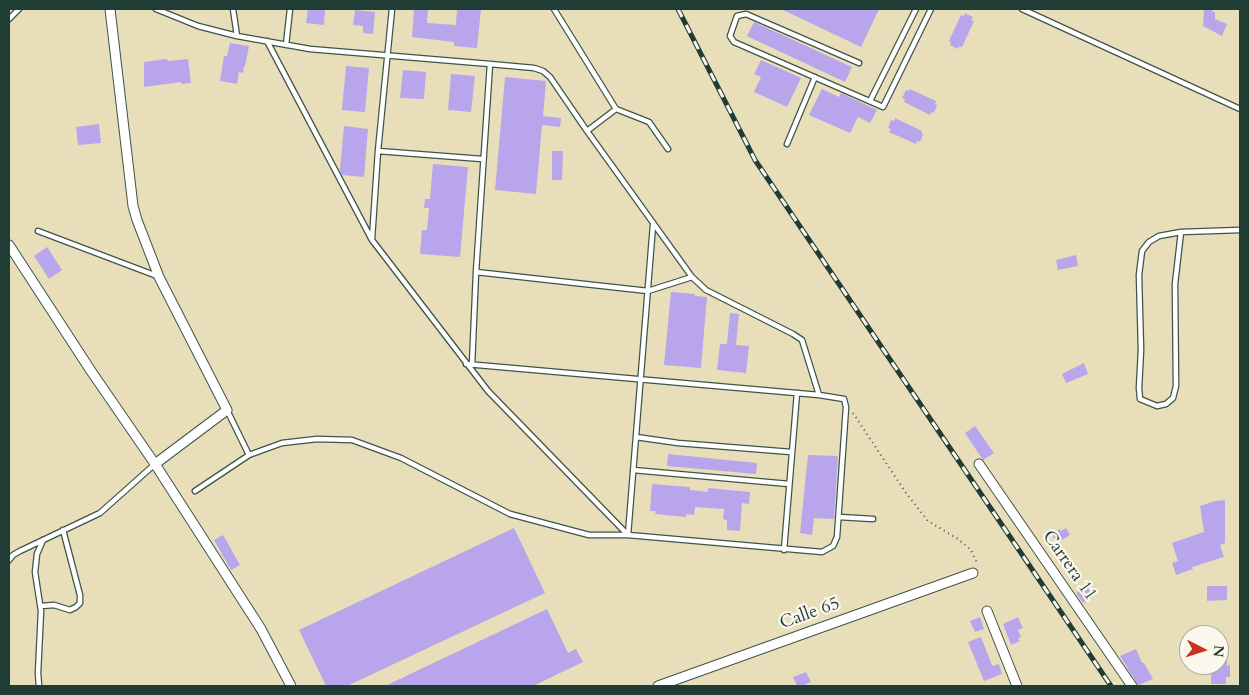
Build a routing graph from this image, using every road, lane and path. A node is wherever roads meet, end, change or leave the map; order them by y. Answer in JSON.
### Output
{"nodes":[{"id":1,"x":19,"y":9,"type":"edge"},
{"id":2,"x":110,"y":9,"type":"edge"},
{"id":3,"x":156,"y":9,"type":"edge"},
{"id":4,"x":227,"y":9,"type":"edge"},
{"id":5,"x":290,"y":9,"type":"edge"},
{"id":6,"x":392,"y":9,"type":"edge"},
{"id":7,"x":554,"y":9,"type":"edge"},
{"id":8,"x":916,"y":9,"type":"edge"},
{"id":9,"x":931,"y":9,"type":"edge"},
{"id":10,"x":1022,"y":9,"type":"edge"},
{"id":11,"x":233,"y":10,"type":"edge"},
{"id":12,"x":9,"y":19,"type":"edge"},
{"id":13,"x":237,"y":36,"type":"junction"},
{"id":14,"x":267,"y":42,"type":"junction"},
{"id":15,"x":286,"y":45,"type":"junction"},
{"id":16,"x":388,"y":55,"type":"junction"},
{"id":17,"x":858,"y":63,"type":"dead end"},
{"id":18,"x":490,"y":64,"type":"junction"},
{"id":19,"x":815,"y":77,"type":"junction"},
{"id":20,"x":870,"y":101,"type":"junction"},
{"id":21,"x":616,"y":109,"type":"junction"},
{"id":22,"x":1240,"y":109,"type":"edge"},
{"id":23,"x":587,"y":131,"type":"junction"},
{"id":24,"x":787,"y":144,"type":"dead end"},
{"id":25,"x":668,"y":148,"type":"dead end"},
{"id":26,"x":378,"y":151,"type":"junction"},
{"id":27,"x":482,"y":159,"type":"junction"},
{"id":28,"x":653,"y":225,"type":"junction"},
{"id":29,"x":1240,"y":230,"type":"edge"},
{"id":30,"x":38,"y":231,"type":"dead end"},
{"id":31,"x":1181,"y":232,"type":"junction"},
{"id":32,"x":372,"y":240,"type":"junction"},
{"id":33,"x":9,"y":245,"type":"edge"},
{"id":34,"x":476,"y":272,"type":"junction"},
{"id":35,"x":159,"y":277,"type":"junction"},
{"id":36,"x":692,"y":277,"type":"junction"},
{"id":37,"x":648,"y":291,"type":"junction"},
{"id":38,"x":466,"y":364,"type":"junction"},
{"id":39,"x":472,"y":365,"type":"junction"},
{"id":40,"x":641,"y":379,"type":"junction"},
{"id":41,"x":797,"y":393,"type":"junction"},
{"id":42,"x":820,"y":395,"type":"junction"},
{"id":43,"x":844,"y":398,"type":"junction"},
{"id":44,"x":226,"y":410,"type":"junction"},
{"id":45,"x":636,"y":437,"type":"junction"},
{"id":46,"x":791,"y":452,"type":"junction"},
{"id":47,"x":249,"y":455,"type":"junction"},
{"id":48,"x":155,"y":464,"type":"junction"},
{"id":49,"x":978,"y":464,"type":"dead end"},
{"id":50,"x":633,"y":470,"type":"junction"},
{"id":51,"x":789,"y":484,"type":"junction"},
{"id":52,"x":195,"y":491,"type":"dead end"},
{"id":53,"x":839,"y":517,"type":"junction"},
{"id":54,"x":873,"y":519,"type":"dead end"},
{"id":55,"x":63,"y":530,"type":"junction"},
{"id":56,"x":628,"y":535,"type":"junction"},
{"id":57,"x":43,"y":540,"type":"junction"},
{"id":58,"x":784,"y":550,"type":"junction"},
{"id":59,"x":9,"y":560,"type":"edge"},
{"id":60,"x":973,"y":573,"type":"joint"},
{"id":61,"x":41,"y":606,"type":"junction"},
{"id":62,"x":987,"y":612,"type":"dead end"},
{"id":63,"x":39,"y":686,"type":"edge"},
{"id":64,"x":291,"y":686,"type":"edge"},
{"id":65,"x":658,"y":686,"type":"edge"},
{"id":66,"x":1017,"y":686,"type":"edge"},
{"id":67,"x":1132,"y":686,"type":"edge"}],
"edges":[{"from":1,"to":12,"type":"lane"},
{"from":2,"to":35,"type":"street"},
{"from":3,"to":13,"type":"lane"},
{"from":4,"to":11,"type":"lane"},
{"from":5,"to":15,"type":"lane"},
{"from":6,"to":16,"type":"lane"},
{"from":7,"to":21,"type":"lane"},
{"from":8,"to":20,"type":"lane"},
{"from":9,"to":20,"type":"lane"},
{"from":10,"to":22,"type":"lane"},
{"from":11,"to":13,"type":"lane"},
{"from":13,"to":14,"type":"lane"},
{"from":14,"to":15,"type":"lane"},
{"from":14,"to":32,"type":"lane"},
{"from":15,"to":16,"type":"lane"},
{"from":16,"to":18,"type":"lane"},
{"from":16,"to":26,"type":"lane"},
{"from":17,"to":19,"type":"lane"},
{"from":18,"to":23,"type":"lane"},
{"from":18,"to":27,"type":"lane"},
{"from":19,"to":20,"type":"lane"},
{"from":19,"to":24,"type":"lane"},
{"from":21,"to":23,"type":"lane"},
{"from":21,"to":25,"type":"lane"},
{"from":23,"to":28,"type":"lane"},
{"from":26,"to":27,"type":"lane"},
{"from":26,"to":32,"type":"lane"},
{"from":27,"to":34,"type":"lane"},
{"from":28,"to":36,"type":"lane"},
{"from":28,"to":37,"type":"lane"},
{"from":29,"to":31,"type":"lane"},
{"from":30,"to":35,"type":"lane"},
{"from":31,"to":31,"type":"lane"},
{"from":32,"to":38,"type":"lane"},
{"from":33,"to":48,"type":"street"},
{"from":34,"to":37,"type":"lane"},
{"from":34,"to":39,"type":"lane"},
{"from":35,"to":44,"type":"street"},
{"from":36,"to":37,"type":"lane"},
{"from":36,"to":42,"type":"lane"},
{"from":37,"to":40,"type":"lane"},
{"from":38,"to":39,"type":"lane"},
{"from":38,"to":56,"type":"lane"},
{"from":39,"to":40,"type":"lane"},
{"from":40,"to":41,"type":"lane"},
{"from":40,"to":45,"type":"lane"},
{"from":41,"to":42,"type":"lane"},
{"from":41,"to":46,"type":"lane"},
{"from":42,"to":43,"type":"lane"},
{"from":43,"to":53,"type":"lane"},
{"from":43,"to":60,"type":"path"},
{"from":44,"to":47,"type":"lane"},
{"from":44,"to":48,"type":"street"},
{"from":45,"to":46,"type":"lane"},
{"from":45,"to":50,"type":"lane"},
{"from":46,"to":51,"type":"lane"},
{"from":47,"to":52,"type":"lane"},
{"from":47,"to":56,"type":"lane"},
{"from":48,"to":55,"type":"lane"},
{"from":48,"to":64,"type":"street"},
{"from":49,"to":67,"type":"street","name":"Carrera 11"},
{"from":50,"to":51,"type":"lane"},
{"from":50,"to":56,"type":"lane"},
{"from":51,"to":58,"type":"lane"},
{"from":53,"to":54,"type":"lane"},
{"from":53,"to":58,"type":"lane"},
{"from":55,"to":57,"type":"lane"},
{"from":55,"to":61,"type":"lane"},
{"from":56,"to":58,"type":"lane"},
{"from":57,"to":59,"type":"lane"},
{"from":57,"to":61,"type":"lane"},
{"from":60,"to":65,"type":"street","name":"Calle 65"},
{"from":61,"to":63,"type":"lane"},
{"from":62,"to":66,"type":"street"}]}
